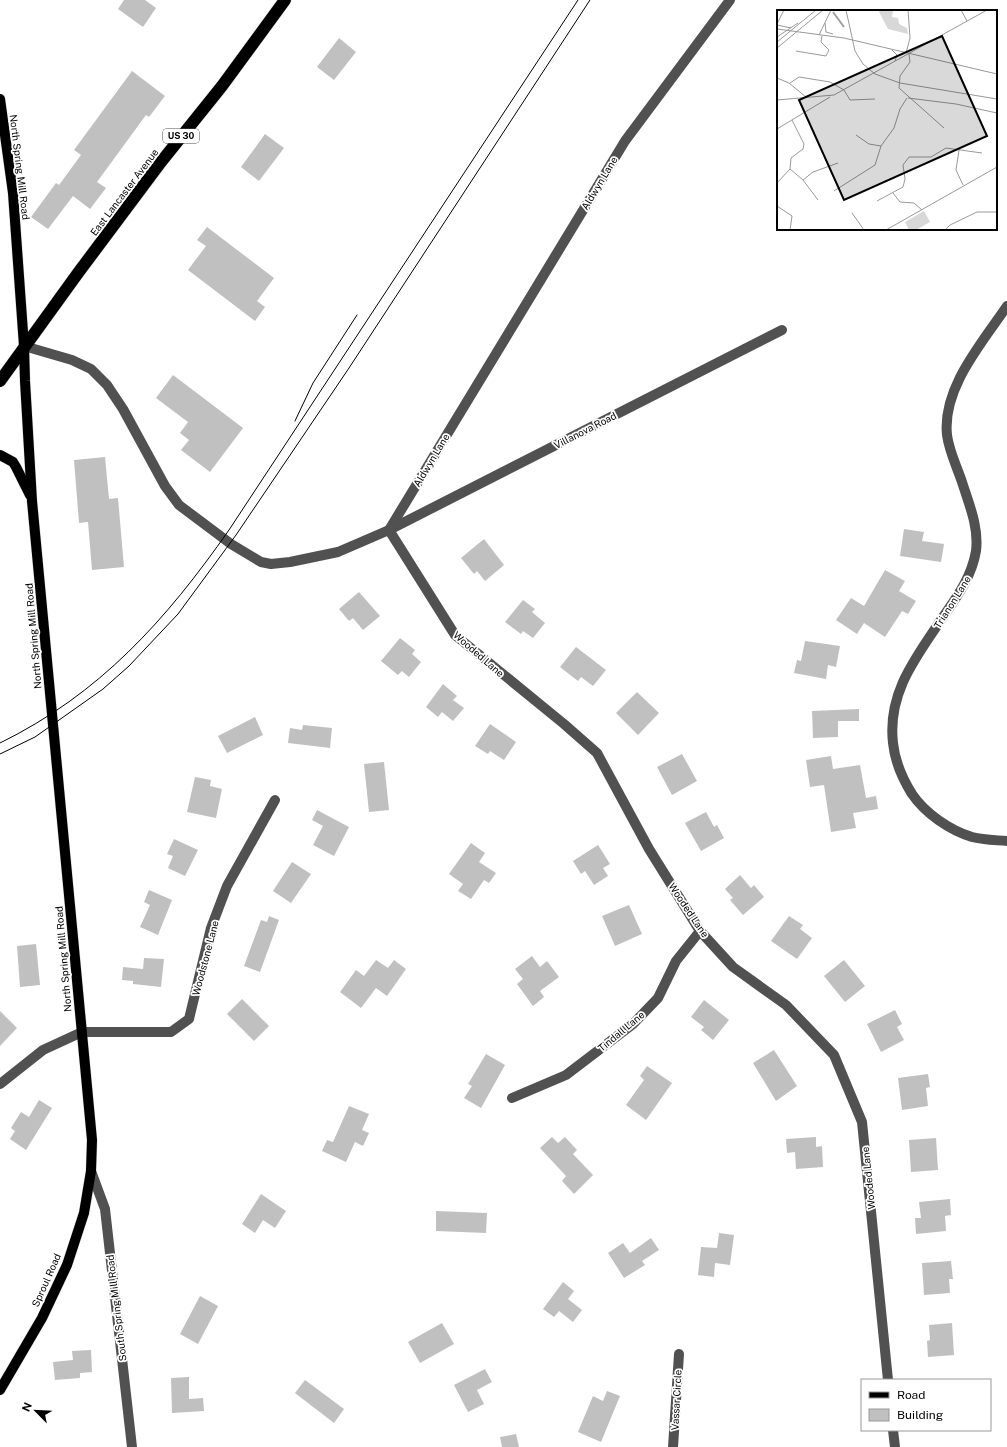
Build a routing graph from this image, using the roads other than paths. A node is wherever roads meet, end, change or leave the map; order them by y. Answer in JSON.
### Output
{"nodes":[{"id":1,"x":285,"y":0,"type":"edge"},
{"id":2,"x":730,"y":0,"type":"edge"},
{"id":3,"x":0,"y":100,"type":"edge"},
{"id":4,"x":1007,"y":306,"type":"edge"},
{"id":5,"x":782,"y":330,"type":"dead end"},
{"id":6,"x":24,"y":346,"type":"junction"},
{"id":7,"x":2,"y":375,"type":"edge"},
{"id":8,"x":0,"y":455,"type":"edge"},
{"id":9,"x":32,"y":501,"type":"junction"},
{"id":10,"x":389,"y":530,"type":"junction"},
{"id":11,"x":275,"y":800,"type":"dead end"},
{"id":12,"x":1007,"y":841,"type":"edge"},
{"id":13,"x":700,"y":931,"type":"junction"},
{"id":14,"x":82,"y":1032,"type":"junction"},
{"id":15,"x":0,"y":1084,"type":"edge"},
{"id":16,"x":512,"y":1098,"type":"dead end"},
{"id":17,"x":91,"y":1171,"type":"junction"},
{"id":18,"x":679,"y":1354,"type":"dead end"},
{"id":19,"x":888,"y":1379,"type":"edge"},
{"id":20,"x":1,"y":1386,"type":"edge"},
{"id":21,"x":893,"y":1431,"type":"edge"},
{"id":22,"x":132,"y":1447,"type":"edge"},
{"id":23,"x":673,"y":1447,"type":"edge"},
{"id":24,"x":895,"y":1447,"type":"edge"}],
"edges":[{"from":1,"to":6,"type":"highway","name":"East Lancaster Avenue","number":"US 30"},
{"from":2,"to":10,"type":"street","name":"Aldwyn Lane"},
{"from":3,"to":6,"type":"main road","name":"North Spring Mill Road"},
{"from":4,"to":12,"type":"street","name":"Trianon Lane"},
{"from":5,"to":10,"type":"street","name":"Villanova Road"},
{"from":6,"to":7,"type":"highway","name":"East Lancaster Avenue","number":"US 30"},
{"from":6,"to":9,"type":"main road","name":"North Spring Mill Road"},
{"from":6,"to":10,"type":"street"},
{"from":8,"to":9,"type":"main road"},
{"from":9,"to":14,"type":"main road","name":"North Spring Mill Road"},
{"from":10,"to":13,"type":"street","name":"Wooded Lane"},
{"from":11,"to":14,"type":"street","name":"Woodstone Lane"},
{"from":13,"to":16,"type":"street","name":"Tindall Lane"},
{"from":13,"to":19,"type":"street","name":"Wooded Lane"},
{"from":14,"to":15,"type":"street"},
{"from":14,"to":17,"type":"main road","name":"North Spring Mill Road"},
{"from":17,"to":20,"type":"main road","name":"Sproul Road"},
{"from":17,"to":22,"type":"street","name":"South Spring Mill Road"},
{"from":18,"to":23,"type":"street","name":"Vassar Circle"},
{"from":21,"to":24,"type":"street"}]}
